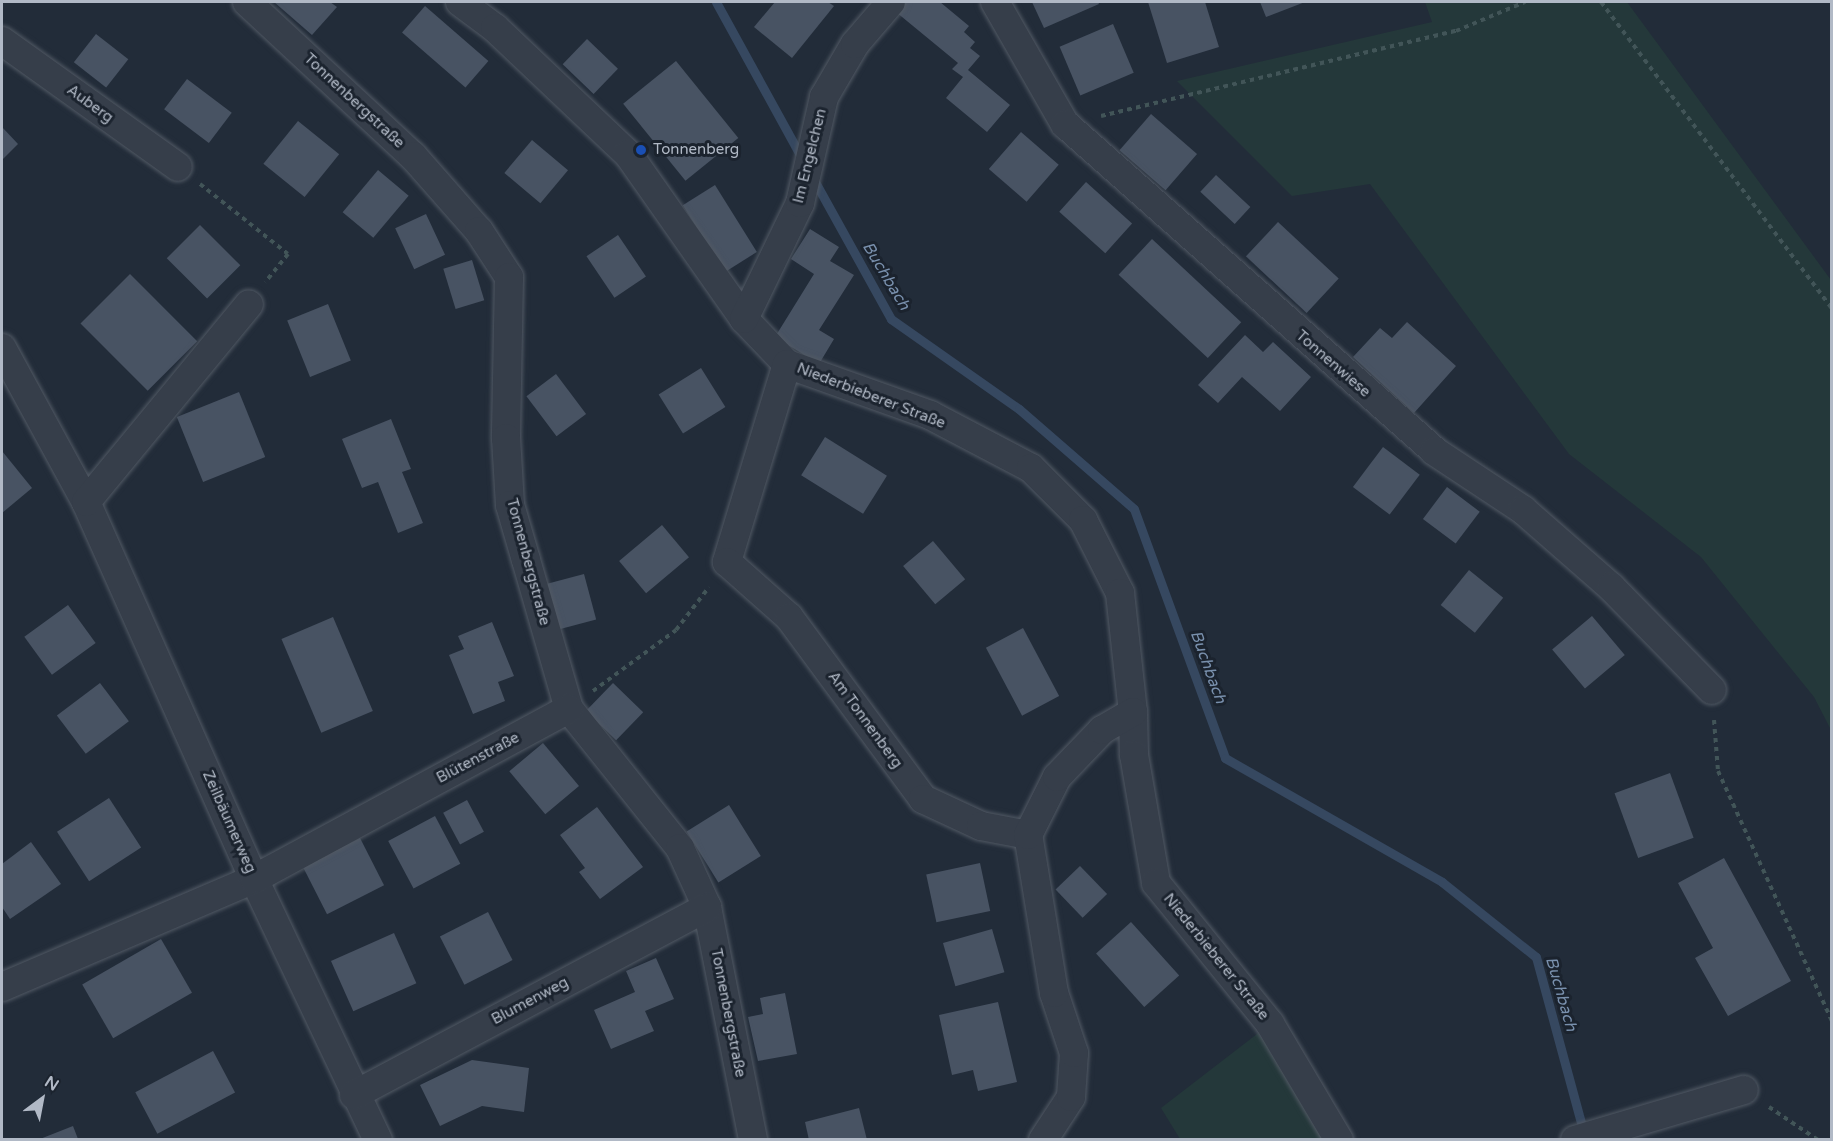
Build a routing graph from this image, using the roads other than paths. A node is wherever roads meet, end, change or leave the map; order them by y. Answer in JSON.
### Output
{"nodes":[{"id":1,"x":247,"y":2,"type":"edge"},
{"id":2,"x":460,"y":2,"type":"edge"},
{"id":3,"x":891,"y":2,"type":"edge"},
{"id":4,"x":995,"y":2,"type":"edge"},
{"id":5,"x":2,"y":41,"type":"edge"},
{"id":6,"x":178,"y":167,"type":"road end"},
{"id":7,"x":249,"y":303,"type":"road end"},
{"id":8,"x":744,"y":319,"type":"junction"},
{"id":9,"x":2,"y":348,"type":"edge"},
{"id":10,"x":787,"y":364,"type":"junction"},
{"id":11,"x":86,"y":502,"type":"junction"},
{"id":12,"x":1712,"y":690,"type":"road end"},
{"id":13,"x":569,"y":709,"type":"junction"},
{"id":14,"x":1133,"y":712,"type":"junction"},
{"id":15,"x":1028,"y":835,"type":"junction"},
{"id":16,"x":254,"y":879,"type":"junction"},
{"id":17,"x":707,"y":907,"type":"junction"},
{"id":18,"x":2,"y":987,"type":"edge"},
{"id":19,"x":1744,"y":1090,"type":"road end"},
{"id":20,"x":354,"y":1095,"type":"junction"},
{"id":21,"x":378,"y":1140,"type":"edge"},
{"id":22,"x":753,"y":1140,"type":"edge"},
{"id":23,"x":1043,"y":1140,"type":"edge"},
{"id":24,"x":1339,"y":1140,"type":"edge"},
{"id":25,"x":1575,"y":1140,"type":"edge"}],
"edges":[{"from":1,"to":13,"type":"street","name":"Tonnenbergstraße"},
{"from":2,"to":8,"type":"street","name":"Niederbieberer Straße"},
{"from":3,"to":8,"type":"street","name":"Im Engelchen"},
{"from":4,"to":12,"type":"street","name":"Tonnenwiese"},
{"from":5,"to":6,"type":"street","name":"Auberg"},
{"from":7,"to":11,"type":"street"},
{"from":8,"to":10,"type":"street","name":"Niederbieberer Straße"},
{"from":9,"to":11,"type":"street","name":"Zeilbäumerweg"},
{"from":10,"to":14,"type":"street","name":"Niederbieberer Straße"},
{"from":10,"to":15,"type":"street","name":"Am Tonnenberg"},
{"from":11,"to":16,"type":"street","name":"Zeilbäumerweg"},
{"from":13,"to":16,"type":"street","name":"Blütenstraße"},
{"from":13,"to":17,"type":"street","name":"Tonnenbergstraße"},
{"from":14,"to":15,"type":"street"},
{"from":14,"to":24,"type":"street","name":"Niederbieberer Straße"},
{"from":15,"to":23,"type":"street"},
{"from":16,"to":18,"type":"street","name":"Blütenstraße"},
{"from":16,"to":20,"type":"street","name":"Zeilbäumerweg"},
{"from":17,"to":20,"type":"street","name":"Blumenweg"},
{"from":17,"to":22,"type":"street","name":"Tonnenbergstraße"},
{"from":19,"to":25,"type":"street"},
{"from":20,"to":21,"type":"street","name":"Zeilbäumerweg"}]}
